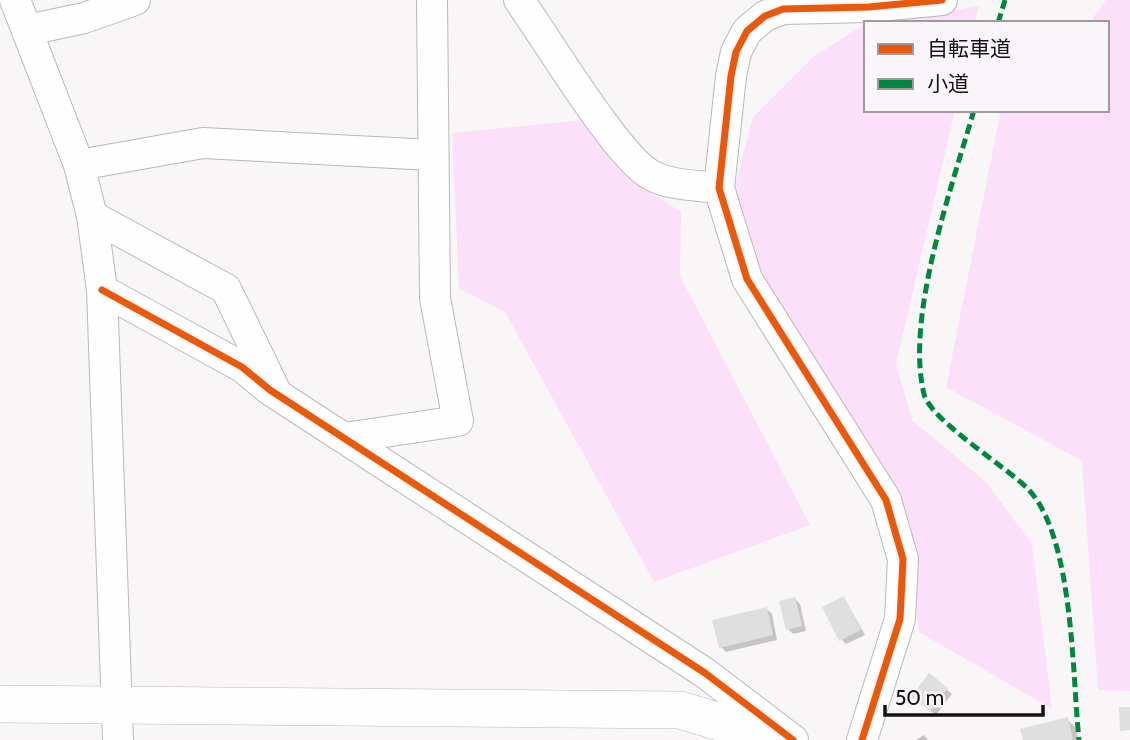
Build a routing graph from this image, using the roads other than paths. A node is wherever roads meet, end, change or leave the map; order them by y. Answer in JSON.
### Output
{"nodes":[{"id":1,"x":135,"y":0,"type":"edge"},
{"id":2,"x":432,"y":0,"type":"edge"},
{"id":3,"x":519,"y":0,"type":"edge"},
{"id":4,"x":942,"y":0,"type":"edge"},
{"id":5,"x":10,"y":2,"type":"edge"},
{"id":6,"x":27,"y":30,"type":"junction"},
{"id":7,"x":432,"y":155,"type":"junction"},
{"id":8,"x":79,"y":165,"type":"junction"},
{"id":9,"x":719,"y":188,"type":"junction"},
{"id":10,"x":92,"y":216,"type":"junction"},
{"id":11,"x":102,"y":290,"type":"junction"},
{"id":12,"x":277,"y":394,"type":"junction"},
{"id":13,"x":345,"y":438,"type":"junction"},
{"id":14,"x":0,"y":704,"type":"edge"},
{"id":15,"x":116,"y":704,"type":"junction"},
{"id":16,"x":118,"y":740,"type":"edge"},
{"id":17,"x":779,"y":740,"type":"edge"},
{"id":18,"x":793,"y":740,"type":"edge"},
{"id":19,"x":862,"y":740,"type":"edge"}],
"edges":[{"from":1,"to":6,"type":"street"},
{"from":2,"to":7,"type":"street"},
{"from":3,"to":9,"type":"street"},
{"from":4,"to":9,"type":"street"},
{"from":5,"to":6,"type":"street"},
{"from":6,"to":8,"type":"street"},
{"from":7,"to":8,"type":"street"},
{"from":7,"to":13,"type":"street"},
{"from":8,"to":10,"type":"street"},
{"from":9,"to":19,"type":"street"},
{"from":10,"to":11,"type":"street"},
{"from":10,"to":12,"type":"street"},
{"from":11,"to":12,"type":"street"},
{"from":11,"to":15,"type":"street"},
{"from":12,"to":13,"type":"street"},
{"from":13,"to":18,"type":"street"},
{"from":14,"to":15,"type":"main road"},
{"from":15,"to":16,"type":"street"},
{"from":15,"to":17,"type":"main road"}]}
